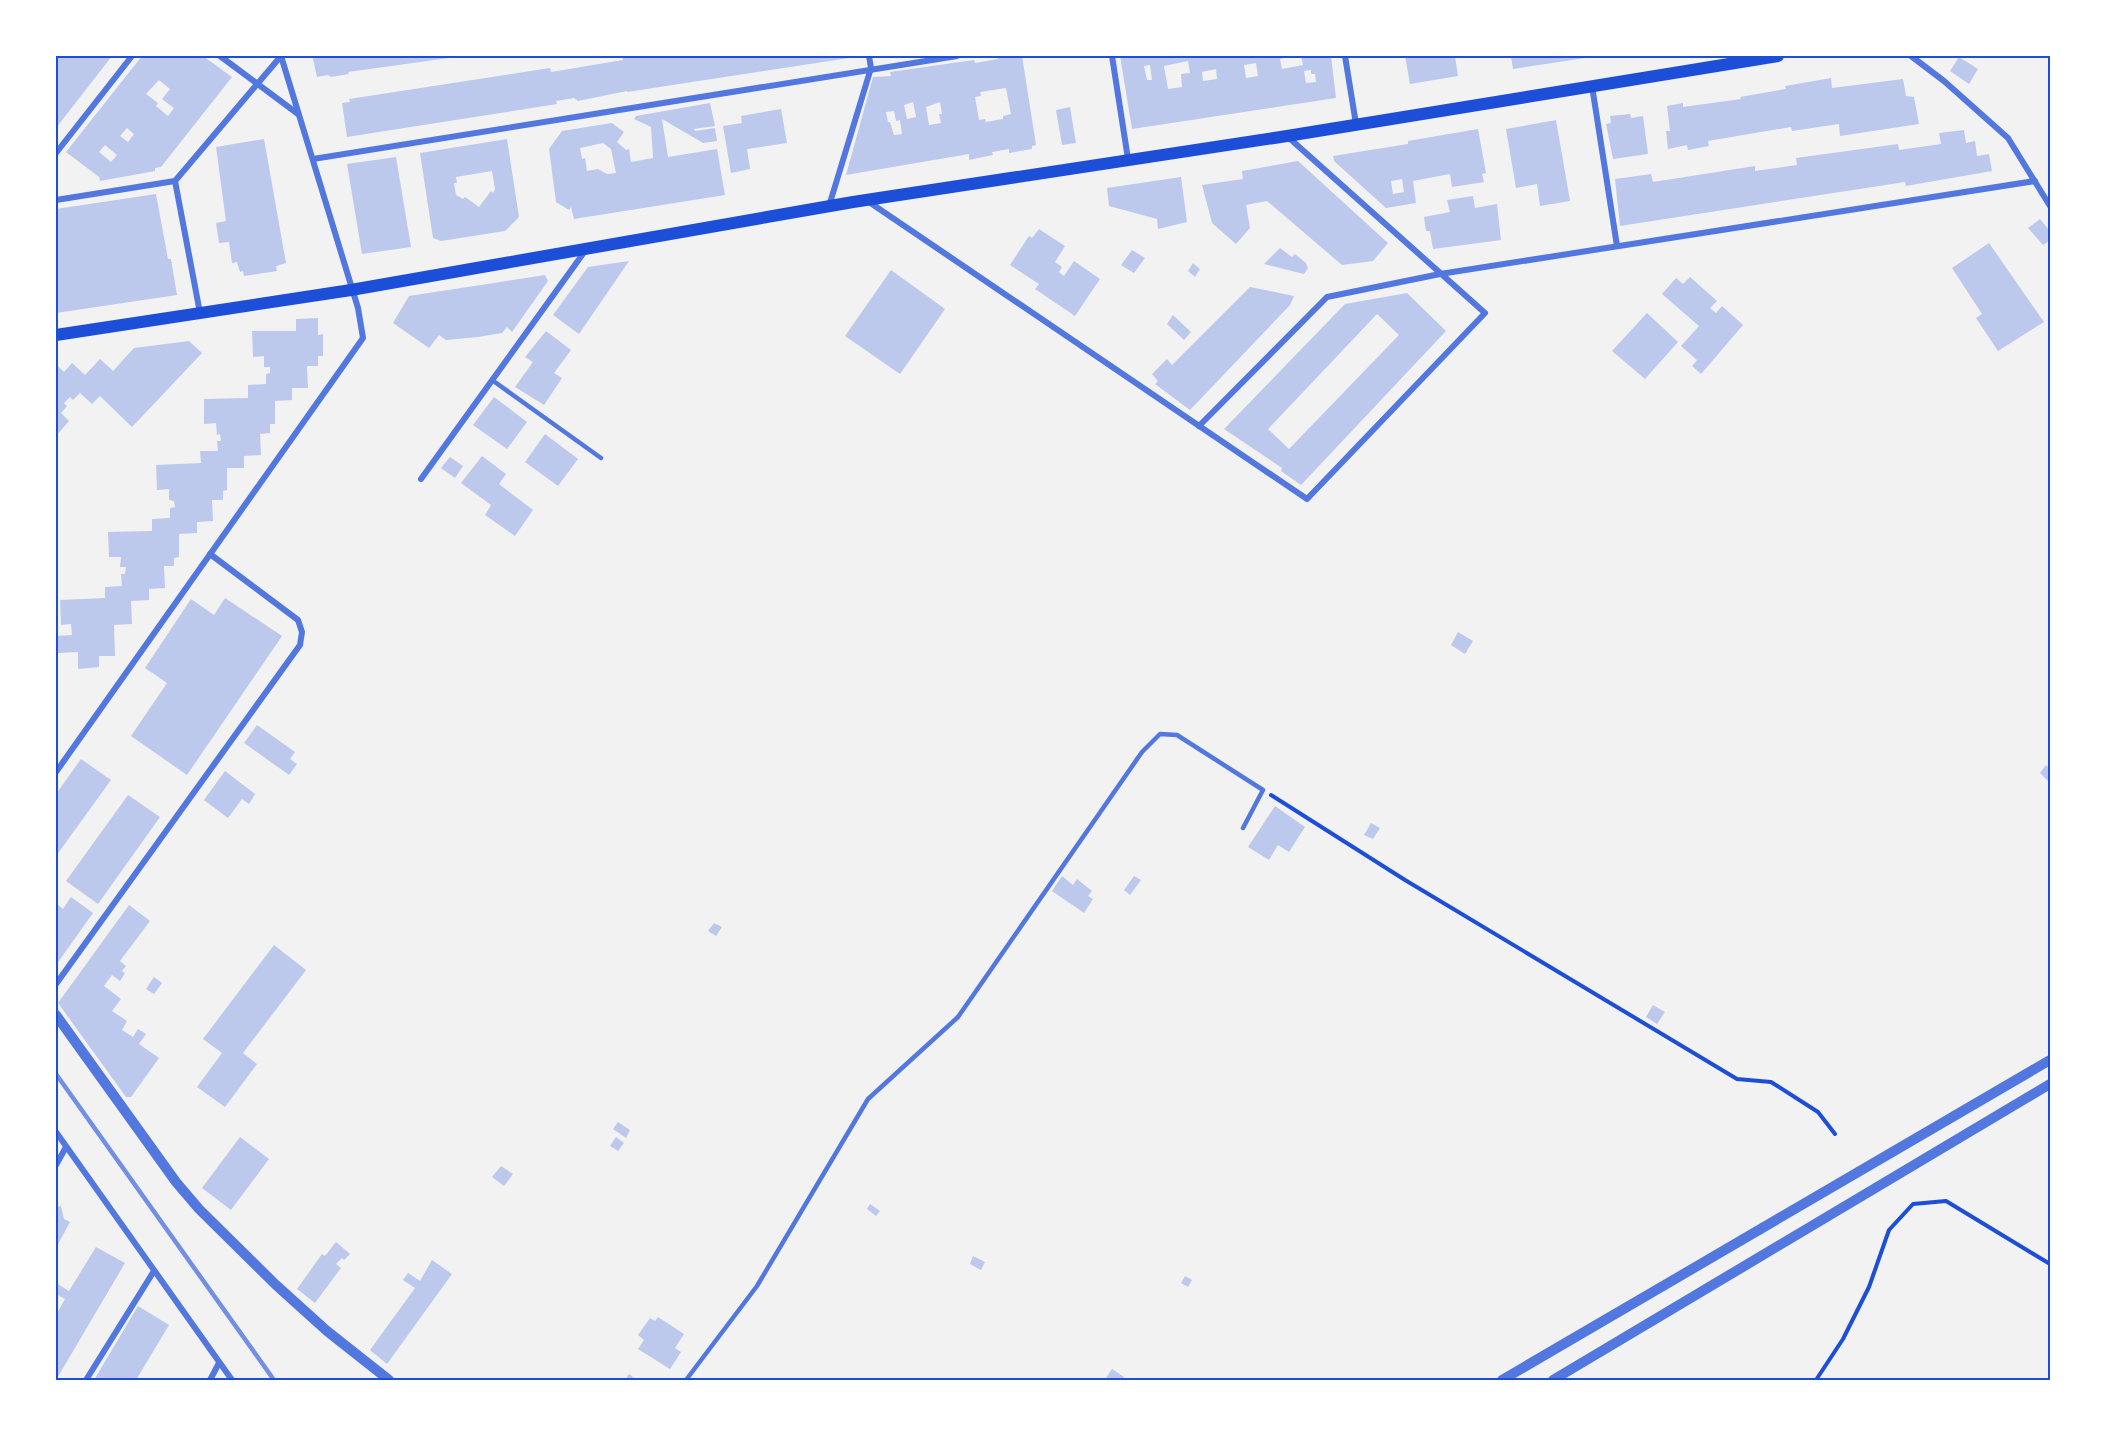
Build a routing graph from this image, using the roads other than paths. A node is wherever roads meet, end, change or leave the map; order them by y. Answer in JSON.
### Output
{"nodes":[{"id":1,"x":132,"y":56,"type":"edge"},
{"id":2,"x":220,"y":56,"type":"edge"},
{"id":3,"x":281,"y":56,"type":"edge"},
{"id":4,"x":869,"y":56,"type":"edge"},
{"id":5,"x":957,"y":56,"type":"edge"},
{"id":6,"x":1112,"y":56,"type":"edge"},
{"id":7,"x":1345,"y":56,"type":"edge"},
{"id":8,"x":1778,"y":56,"type":"edge"},
{"id":9,"x":1911,"y":56,"type":"edge"},
{"id":10,"x":870,"y":68,"type":"junction"},
{"id":11,"x":257,"y":83,"type":"junction"},
{"id":12,"x":1592,"y":86,"type":"junction"},
{"id":13,"x":298,"y":114,"type":"junction"},
{"id":14,"x":1356,"y":124,"type":"junction"},
{"id":15,"x":1287,"y":136,"type":"junction"},
{"id":16,"x":56,"y":153,"type":"edge"},
{"id":17,"x":313,"y":159,"type":"junction"},
{"id":18,"x":1128,"y":159,"type":"junction"},
{"id":19,"x":175,"y":181,"type":"junction"},
{"id":20,"x":2035,"y":181,"type":"junction"},
{"id":21,"x":56,"y":200,"type":"edge"},
{"id":22,"x":866,"y":200,"type":"junction"},
{"id":23,"x":829,"y":206,"type":"junction"},
{"id":24,"x":2050,"y":206,"type":"edge"},
{"id":25,"x":1617,"y":246,"type":"junction"},
{"id":26,"x":585,"y":250,"type":"junction"},
{"id":27,"x":1440,"y":274,"type":"junction"},
{"id":28,"x":351,"y":290,"type":"junction"},
{"id":29,"x":200,"y":313,"type":"junction"},
{"id":30,"x":56,"y":335,"type":"edge"},
{"id":31,"x":492,"y":380,"type":"junction"},
{"id":32,"x":1199,"y":426,"type":"junction"},
{"id":33,"x":601,"y":458,"type":"dead end"},
{"id":34,"x":421,"y":479,"type":"dead end"},
{"id":35,"x":210,"y":554,"type":"junction"},
{"id":36,"x":56,"y":772,"type":"edge"},
{"id":37,"x":1243,"y":828,"type":"dead end"},
{"id":38,"x":56,"y":984,"type":"edge"},
{"id":39,"x":56,"y":1015,"type":"edge"},
{"id":40,"x":2050,"y":1059,"type":"edge"},
{"id":41,"x":2050,"y":1084,"type":"edge"},
{"id":42,"x":56,"y":1132,"type":"edge"},
{"id":43,"x":66,"y":1147,"type":"junction"},
{"id":44,"x":56,"y":1165,"type":"edge"},
{"id":45,"x":154,"y":1271,"type":"junction"},
{"id":46,"x":219,"y":1364,"type":"junction"},
{"id":47,"x":86,"y":1380,"type":"edge"},
{"id":48,"x":210,"y":1380,"type":"edge"},
{"id":49,"x":231,"y":1380,"type":"edge"},
{"id":50,"x":388,"y":1380,"type":"edge"},
{"id":51,"x":686,"y":1380,"type":"edge"},
{"id":52,"x":1502,"y":1380,"type":"edge"},
{"id":53,"x":1553,"y":1380,"type":"edge"}],
"edges":[{"from":1,"to":16,"type":"street"},
{"from":2,"to":11,"type":"street"},
{"from":3,"to":11,"type":"street"},
{"from":3,"to":13,"type":"street"},
{"from":4,"to":10,"type":"street"},
{"from":5,"to":10,"type":"street"},
{"from":6,"to":18,"type":"street"},
{"from":7,"to":14,"type":"street"},
{"from":8,"to":12,"type":"main road"},
{"from":9,"to":20,"type":"street"},
{"from":10,"to":17,"type":"street"},
{"from":10,"to":23,"type":"street"},
{"from":11,"to":13,"type":"street"},
{"from":11,"to":19,"type":"street"},
{"from":12,"to":14,"type":"main road"},
{"from":12,"to":25,"type":"street"},
{"from":13,"to":17,"type":"street"},
{"from":14,"to":15,"type":"main road"},
{"from":15,"to":18,"type":"main road"},
{"from":15,"to":27,"type":"street"},
{"from":17,"to":28,"type":"street"},
{"from":18,"to":22,"type":"main road"},
{"from":19,"to":21,"type":"street"},
{"from":19,"to":29,"type":"street"},
{"from":20,"to":24,"type":"street"},
{"from":20,"to":25,"type":"street"},
{"from":22,"to":23,"type":"main road"},
{"from":22,"to":32,"type":"street"},
{"from":23,"to":26,"type":"main road"},
{"from":25,"to":27,"type":"street"},
{"from":26,"to":28,"type":"main road"},
{"from":26,"to":31,"type":"street"},
{"from":27,"to":32,"type":"street"},
{"from":27,"to":32,"type":"street"},
{"from":28,"to":29,"type":"main road"},
{"from":28,"to":35,"type":"street"},
{"from":29,"to":30,"type":"main road"},
{"from":31,"to":33,"type":"lane"},
{"from":31,"to":34,"type":"street"},
{"from":35,"to":36,"type":"street"},
{"from":35,"to":38,"type":"street"},
{"from":37,"to":51,"type":"lane"},
{"from":39,"to":50,"type":"street"},
{"from":40,"to":52,"type":"street"},
{"from":41,"to":53,"type":"street"},
{"from":42,"to":43,"type":"street"},
{"from":43,"to":44,"type":"street"},
{"from":43,"to":45,"type":"street"},
{"from":45,"to":46,"type":"street"},
{"from":45,"to":47,"type":"street"},
{"from":46,"to":48,"type":"street"},
{"from":46,"to":49,"type":"street"}]}
